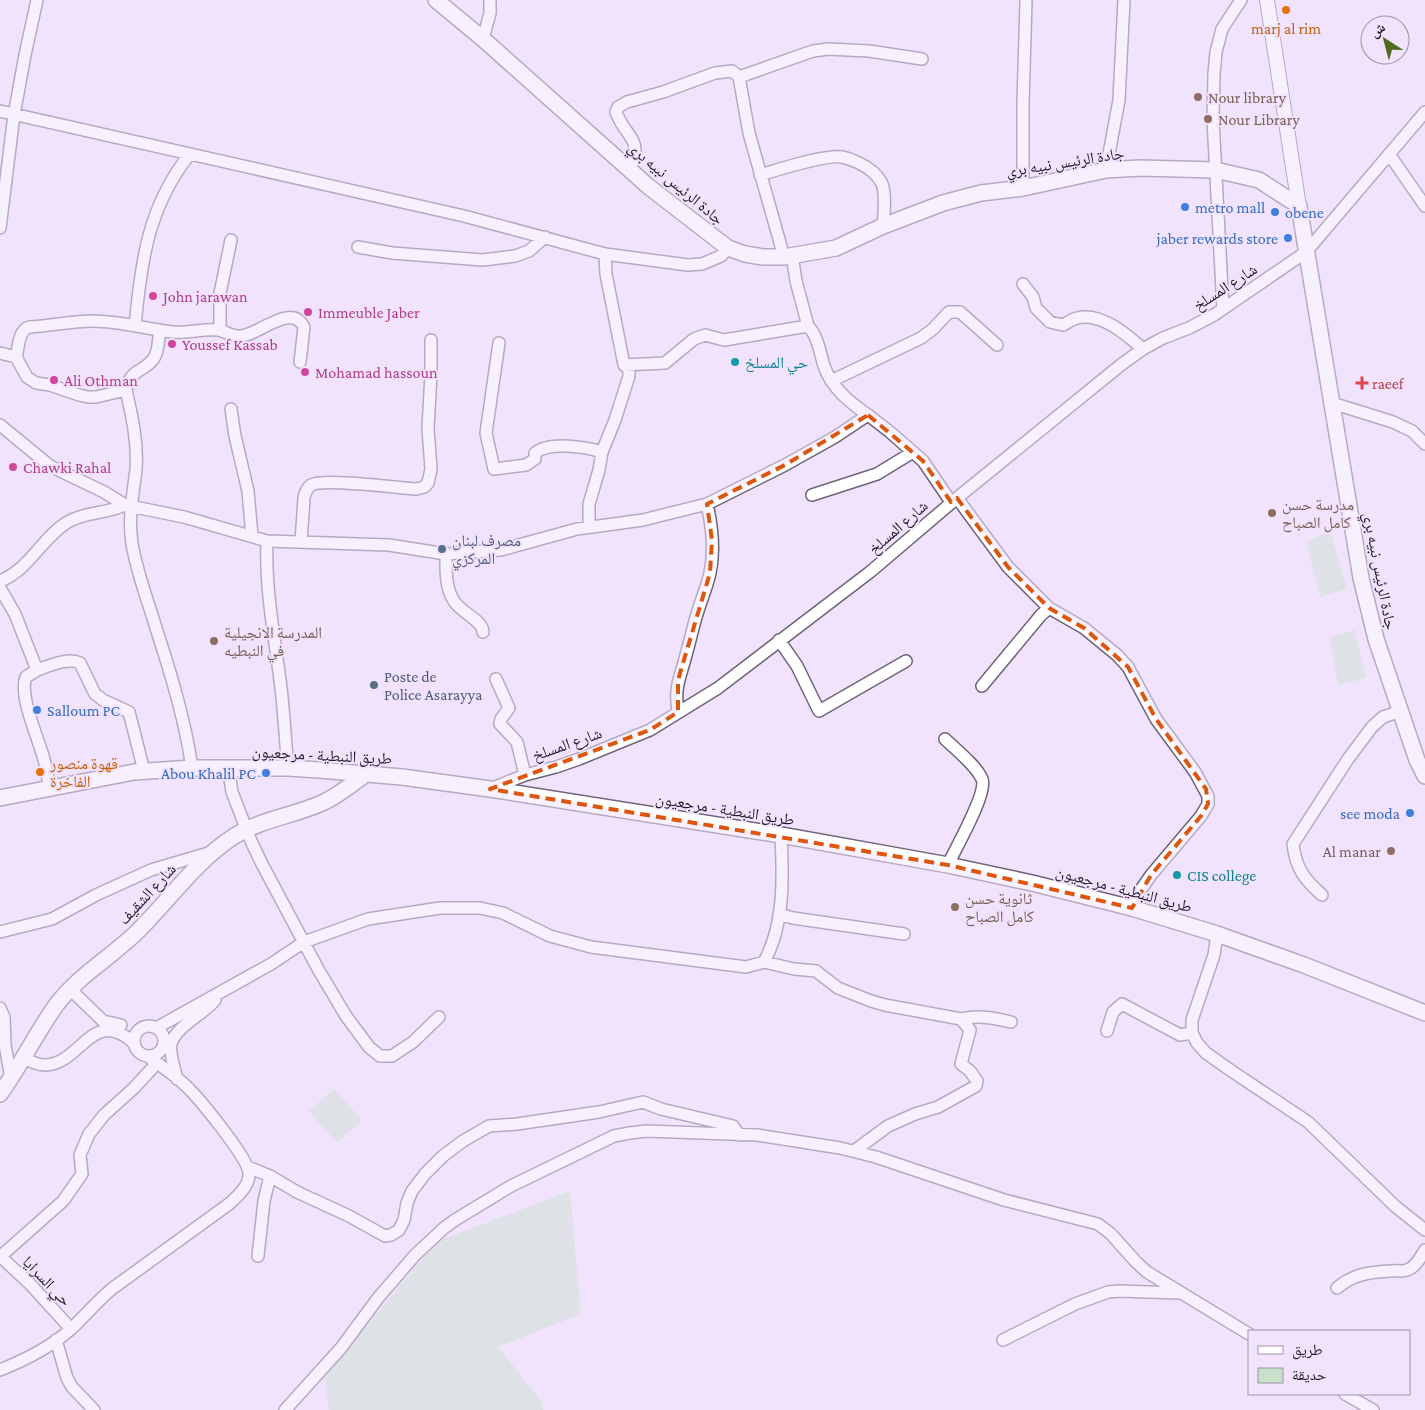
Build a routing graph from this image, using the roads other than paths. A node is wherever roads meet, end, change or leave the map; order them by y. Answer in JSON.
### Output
{"nodes":[{"id":1,"x":37,"y":0,"type":"edge"},
{"id":2,"x":436,"y":0,"type":"edge"},
{"id":3,"x":490,"y":0,"type":"edge"},
{"id":4,"x":1026,"y":0,"type":"edge"},
{"id":5,"x":1124,"y":0,"type":"edge"},
{"id":6,"x":1241,"y":0,"type":"edge"},
{"id":7,"x":1267,"y":0,"type":"edge"},
{"id":8,"x":483,"y":39,"type":"junction"},
{"id":9,"x":922,"y":59,"type":"dead end"},
{"id":10,"x":740,"y":78,"type":"junction"},
{"id":11,"x":0,"y":112,"type":"edge"},
{"id":12,"x":1425,"y":112,"type":"edge"},
{"id":13,"x":14,"y":115,"type":"junction"},
{"id":14,"x":1389,"y":154,"type":"junction"},
{"id":15,"x":189,"y":155,"type":"junction"},
{"id":16,"x":4,"y":165,"type":"edge"},
{"id":17,"x":630,"y":169,"type":"junction"},
{"id":18,"x":1106,"y":170,"type":"junction"},
{"id":19,"x":1215,"y":170,"type":"junction"},
{"id":20,"x":760,"y":175,"type":"junction"},
{"id":21,"x":1023,"y":188,"type":"junction"},
{"id":22,"x":1299,"y":206,"type":"junction"},
{"id":23,"x":1425,"y":206,"type":"edge"},
{"id":24,"x":1,"y":213,"type":"edge"},
{"id":25,"x":883,"y":226,"type":"junction"},
{"id":26,"x":0,"y":228,"type":"edge"},
{"id":27,"x":545,"y":237,"type":"junction"},
{"id":28,"x":231,"y":240,"type":"dead end"},
{"id":29,"x":358,"y":247,"type":"dead end"},
{"id":30,"x":728,"y":248,"type":"junction"},
{"id":31,"x":1306,"y":252,"type":"junction"},
{"id":32,"x":605,"y":254,"type":"junction"},
{"id":33,"x":788,"y":256,"type":"junction"},
{"id":34,"x":1023,"y":284,"type":"dead end"},
{"id":35,"x":1223,"y":310,"type":"junction"},
{"id":36,"x":135,"y":326,"type":"junction"},
{"id":37,"x":808,"y":326,"type":"junction"},
{"id":38,"x":160,"y":330,"type":"junction"},
{"id":39,"x":220,"y":330,"type":"junction"},
{"id":40,"x":431,"y":340,"type":"dead end"},
{"id":41,"x":499,"y":343,"type":"dead end"},
{"id":42,"x":997,"y":345,"type":"dead end"},
{"id":43,"x":1143,"y":349,"type":"junction"},
{"id":44,"x":0,"y":353,"type":"edge"},
{"id":45,"x":16,"y":357,"type":"junction"},
{"id":46,"x":300,"y":362,"type":"dead end"},
{"id":47,"x":624,"y":365,"type":"junction"},
{"id":48,"x":831,"y":381,"type":"junction"},
{"id":49,"x":126,"y":390,"type":"junction"},
{"id":50,"x":1332,"y":403,"type":"junction"},
{"id":51,"x":231,"y":409,"type":"dead end"},
{"id":52,"x":868,"y":415,"type":"junction"},
{"id":53,"x":0,"y":425,"type":"edge"},
{"id":54,"x":1425,"y":444,"type":"edge"},
{"id":55,"x":602,"y":452,"type":"junction"},
{"id":56,"x":914,"y":452,"type":"junction"},
{"id":57,"x":812,"y":495,"type":"dead end"},
{"id":58,"x":954,"y":500,"type":"junction"},
{"id":59,"x":707,"y":504,"type":"junction"},
{"id":60,"x":127,"y":506,"type":"junction"},
{"id":61,"x":589,"y":526,"type":"junction"},
{"id":62,"x":252,"y":536,"type":"junction"},
{"id":63,"x":267,"y":541,"type":"junction"},
{"id":64,"x":301,"y":542,"type":"junction"},
{"id":65,"x":446,"y":554,"type":"junction"},
{"id":66,"x":0,"y":581,"type":"edge"},
{"id":67,"x":0,"y":588,"type":"edge"},
{"id":68,"x":1048,"y":608,"type":"junction"},
{"id":69,"x":483,"y":632,"type":"dead end"},
{"id":70,"x":779,"y":640,"type":"junction"},
{"id":71,"x":906,"y":661,"type":"dead end"},
{"id":72,"x":37,"y":670,"type":"junction"},
{"id":73,"x":496,"y":679,"type":"dead end"},
{"id":74,"x":982,"y":686,"type":"dead end"},
{"id":75,"x":1400,"y":711,"type":"junction"},
{"id":76,"x":678,"y":712,"type":"junction"},
{"id":77,"x":944,"y":739,"type":"dead end"},
{"id":78,"x":192,"y":768,"type":"junction"},
{"id":79,"x":288,"y":768,"type":"junction"},
{"id":80,"x":235,"y":769,"type":"junction"},
{"id":81,"x":144,"y":771,"type":"junction"},
{"id":82,"x":366,"y":774,"type":"junction"},
{"id":83,"x":525,"y":775,"type":"junction"},
{"id":84,"x":1425,"y":776,"type":"edge"},
{"id":85,"x":50,"y":789,"type":"junction"},
{"id":86,"x":490,"y":789,"type":"junction"},
{"id":87,"x":0,"y":798,"type":"edge"},
{"id":88,"x":246,"y":829,"type":"junction"},
{"id":89,"x":782,"y":835,"type":"junction"},
{"id":90,"x":216,"y":851,"type":"junction"},
{"id":91,"x":948,"y":865,"type":"junction"},
{"id":92,"x":1322,"y":896,"type":"dead end"},
{"id":93,"x":1132,"y":908,"type":"junction"},
{"id":94,"x":780,"y":914,"type":"junction"},
{"id":95,"x":0,"y":932,"type":"edge"},
{"id":96,"x":904,"y":934,"type":"dead end"},
{"id":97,"x":1217,"y":934,"type":"junction"},
{"id":98,"x":304,"y":942,"type":"junction"},
{"id":99,"x":764,"y":962,"type":"junction"},
{"id":100,"x":71,"y":990,"type":"junction"},
{"id":101,"x":222,"y":991,"type":"junction"},
{"id":102,"x":0,"y":1008,"type":"edge"},
{"id":103,"x":1425,"y":1013,"type":"edge"},
{"id":104,"x":439,"y":1017,"type":"dead end"},
{"id":105,"x":961,"y":1019,"type":"junction"},
{"id":106,"x":1012,"y":1022,"type":"dead end"},
{"id":107,"x":158,"y":1027,"type":"junction"},
{"id":108,"x":1107,"y":1031,"type":"dead end"},
{"id":109,"x":3,"y":1032,"type":"edge"},
{"id":110,"x":1192,"y":1033,"type":"junction"},
{"id":111,"x":134,"y":1038,"type":"junction"},
{"id":112,"x":167,"y":1044,"type":"junction"},
{"id":113,"x":146,"y":1056,"type":"junction"},
{"id":114,"x":24,"y":1058,"type":"junction"},
{"id":115,"x":157,"y":1063,"type":"junction"},
{"id":116,"x":11,"y":1078,"type":"junction"},
{"id":117,"x":177,"y":1079,"type":"junction"},
{"id":118,"x":0,"y":1094,"type":"edge"},
{"id":119,"x":739,"y":1135,"type":"junction"},
{"id":120,"x":854,"y":1151,"type":"junction"},
{"id":121,"x":248,"y":1167,"type":"junction"},
{"id":122,"x":270,"y":1176,"type":"junction"},
{"id":123,"x":1425,"y":1230,"type":"edge"},
{"id":124,"x":1425,"y":1250,"type":"edge"},
{"id":125,"x":0,"y":1256,"type":"edge"},
{"id":126,"x":258,"y":1256,"type":"dead end"},
{"id":127,"x":1337,"y":1288,"type":"dead end"},
{"id":128,"x":1181,"y":1293,"type":"junction"},
{"id":129,"x":71,"y":1329,"type":"junction"},
{"id":130,"x":1248,"y":1333,"type":"edge"},
{"id":131,"x":56,"y":1340,"type":"junction"},
{"id":132,"x":1004,"y":1340,"type":"dead end"},
{"id":133,"x":0,"y":1370,"type":"edge"},
{"id":134,"x":1347,"y":1395,"type":"edge"},
{"id":135,"x":94,"y":1410,"type":"edge"},
{"id":136,"x":285,"y":1410,"type":"edge"},
{"id":137,"x":1373,"y":1410,"type":"edge"}],
"edges":[{"from":1,"to":13,"type":"street"},
{"from":2,"to":8,"type":"main road","name":"جادة الرئيس نبيه بري"},
{"from":3,"to":8,"type":"street"},
{"from":4,"to":21,"type":"street"},
{"from":5,"to":18,"type":"street"},
{"from":6,"to":19,"type":"street"},
{"from":7,"to":22,"type":"street"},
{"from":8,"to":17,"type":"main road","name":"جادة الرئيس نبيه بري"},
{"from":9,"to":10,"type":"street"},
{"from":10,"to":17,"type":"street"},
{"from":10,"to":20,"type":"street"},
{"from":11,"to":13,"type":"street"},
{"from":12,"to":14,"type":"street","name":"شارع المسلخ"},
{"from":13,"to":15,"type":"street"},
{"from":13,"to":16,"type":"street"},
{"from":14,"to":23,"type":"street"},
{"from":14,"to":31,"type":"street","name":"شارع المسلخ"},
{"from":15,"to":27,"type":"street"},
{"from":15,"to":36,"type":"street"},
{"from":16,"to":24,"type":"street"},
{"from":17,"to":30,"type":"main road","name":"جادة الرئيس نبيه بري"},
{"from":18,"to":19,"type":"main road","name":"جادة الرئيس نبيه بري"},
{"from":18,"to":21,"type":"main road","name":"جادة الرئيس نبيه بري"},
{"from":19,"to":22,"type":"main road","name":"جادة الرئيس نبيه بري"},
{"from":19,"to":35,"type":"street"},
{"from":20,"to":25,"type":"street"},
{"from":20,"to":33,"type":"street"},
{"from":21,"to":25,"type":"main road","name":"جادة الرئيس نبيه بري"},
{"from":22,"to":31,"type":"main road","name":"جادة الرئيس نبيه بري"},
{"from":24,"to":26,"type":"street"},
{"from":25,"to":33,"type":"main road","name":"جادة الرئيس نبيه بري"},
{"from":27,"to":29,"type":"street"},
{"from":27,"to":32,"type":"street"},
{"from":28,"to":39,"type":"street"},
{"from":30,"to":32,"type":"street"},
{"from":30,"to":33,"type":"main road","name":"جادة الرئيس نبيه بري"},
{"from":31,"to":35,"type":"street","name":"شارع المسلخ"},
{"from":31,"to":50,"type":"main road","name":"جادة الرئيس نبيه بري"},
{"from":32,"to":47,"type":"street"},
{"from":33,"to":37,"type":"street"},
{"from":34,"to":43,"type":"street"},
{"from":35,"to":43,"type":"street","name":"شارع المسلخ"},
{"from":36,"to":38,"type":"street"},
{"from":36,"to":45,"type":"street"},
{"from":37,"to":47,"type":"street"},
{"from":37,"to":48,"type":"street"},
{"from":38,"to":39,"type":"street"},
{"from":38,"to":49,"type":"street"},
{"from":39,"to":46,"type":"street"},
{"from":40,"to":64,"type":"street"},
{"from":41,"to":55,"type":"street"},
{"from":42,"to":48,"type":"street"},
{"from":43,"to":58,"type":"street","name":"شارع المسلخ"},
{"from":44,"to":45,"type":"street"},
{"from":45,"to":49,"type":"street"},
{"from":47,"to":55,"type":"street"},
{"from":48,"to":52,"type":"street"},
{"from":49,"to":60,"type":"street"},
{"from":50,"to":54,"type":"street"},
{"from":50,"to":75,"type":"main road","name":"جادة الرئيس نبيه بري"},
{"from":51,"to":62,"type":"street"},
{"from":52,"to":56,"type":"street"},
{"from":52,"to":59,"type":"street"},
{"from":53,"to":60,"type":"street"},
{"from":55,"to":61,"type":"street"},
{"from":56,"to":57,"type":"street"},
{"from":56,"to":58,"type":"street"},
{"from":58,"to":68,"type":"street"},
{"from":58,"to":70,"type":"street","name":"شارع المسلخ"},
{"from":59,"to":61,"type":"street"},
{"from":59,"to":76,"type":"street"},
{"from":60,"to":62,"type":"street"},
{"from":60,"to":66,"type":"street"},
{"from":60,"to":78,"type":"street"},
{"from":61,"to":65,"type":"street"},
{"from":62,"to":63,"type":"street"},
{"from":63,"to":64,"type":"street"},
{"from":63,"to":79,"type":"street"},
{"from":64,"to":65,"type":"street"},
{"from":65,"to":69,"type":"street"},
{"from":67,"to":72,"type":"street"},
{"from":68,"to":74,"type":"street"},
{"from":68,"to":93,"type":"street"},
{"from":70,"to":71,"type":"street"},
{"from":70,"to":76,"type":"street","name":"شارع المسلخ"},
{"from":72,"to":81,"type":"street"},
{"from":72,"to":85,"type":"street"},
{"from":73,"to":83,"type":"street"},
{"from":75,"to":84,"type":"main road","name":"جادة الرئيس نبيه بري"},
{"from":75,"to":92,"type":"street"},
{"from":76,"to":83,"type":"street","name":"شارع المسلخ"},
{"from":77,"to":91,"type":"street"},
{"from":78,"to":80,"type":"main road","name":"طريق النبطية - مرجعيون"},
{"from":78,"to":81,"type":"main road","name":"طريق النبطية - مرجعيون"},
{"from":79,"to":80,"type":"main road","name":"طريق النبطية - مرجعيون"},
{"from":79,"to":82,"type":"main road","name":"طريق النبطية - مرجعيون"},
{"from":80,"to":88,"type":"street"},
{"from":81,"to":85,"type":"main road","name":"طريق النبطية - مرجعيون"},
{"from":82,"to":86,"type":"main road","name":"طريق النبطية - مرجعيون"},
{"from":82,"to":88,"type":"main road","name":"شارع الشقيف"},
{"from":83,"to":86,"type":"street","name":"شارع المسلخ"},
{"from":85,"to":87,"type":"main road","name":"طريق النبطية - مرجعيون"},
{"from":86,"to":89,"type":"main road","name":"طريق النبطية - مرجعيون"},
{"from":88,"to":90,"type":"main road","name":"شارع الشقيف"},
{"from":88,"to":98,"type":"street"},
{"from":89,"to":91,"type":"main road","name":"طريق النبطية - مرجعيون"},
{"from":89,"to":94,"type":"street"},
{"from":90,"to":95,"type":"street"},
{"from":90,"to":100,"type":"main road","name":"شارع الشقيف"},
{"from":91,"to":93,"type":"main road","name":"طريق النبطية - مرجعيون"},
{"from":93,"to":97,"type":"main road","name":"طريق النبطية - مرجعيون"},
{"from":94,"to":96,"type":"street"},
{"from":94,"to":99,"type":"street"},
{"from":97,"to":103,"type":"main road","name":"طريق النبطية - مرجعيون"},
{"from":97,"to":110,"type":"street"},
{"from":98,"to":99,"type":"street"},
{"from":98,"to":101,"type":"street"},
{"from":98,"to":104,"type":"street"},
{"from":99,"to":105,"type":"street"},
{"from":100,"to":111,"type":"street"},
{"from":100,"to":114,"type":"main road","name":"شارع الشقيف"},
{"from":101,"to":107,"type":"street"},
{"from":101,"to":112,"type":"street"},
{"from":102,"to":109,"type":"street"},
{"from":105,"to":106,"type":"street"},
{"from":105,"to":120,"type":"street"},
{"from":107,"to":111,"type":"street"},
{"from":107,"to":112,"type":"street"},
{"from":108,"to":110,"type":"street"},
{"from":109,"to":116,"type":"street"},
{"from":110,"to":123,"type":"street"},
{"from":111,"to":113,"type":"street"},
{"from":111,"to":114,"type":"street"},
{"from":112,"to":113,"type":"street"},
{"from":112,"to":117,"type":"street"},
{"from":113,"to":115,"type":"street"},
{"from":114,"to":116,"type":"main road","name":"شارع الشقيف"},
{"from":115,"to":117,"type":"street"},
{"from":115,"to":125,"type":"street"},
{"from":116,"to":118,"type":"main road","name":"شارع الشقيف"},
{"from":117,"to":121,"type":"street"},
{"from":119,"to":120,"type":"street"},
{"from":119,"to":122,"type":"street"},
{"from":119,"to":136,"type":"street"},
{"from":120,"to":128,"type":"street"},
{"from":121,"to":122,"type":"street"},
{"from":121,"to":129,"type":"street"},
{"from":122,"to":126,"type":"street"},
{"from":124,"to":127,"type":"street"},
{"from":125,"to":129,"type":"street","name":"حي السرايا"},
{"from":128,"to":130,"type":"street"},
{"from":128,"to":132,"type":"street"},
{"from":129,"to":131,"type":"street"},
{"from":131,"to":133,"type":"street"},
{"from":131,"to":135,"type":"street"},
{"from":134,"to":137,"type":"street"}]}
